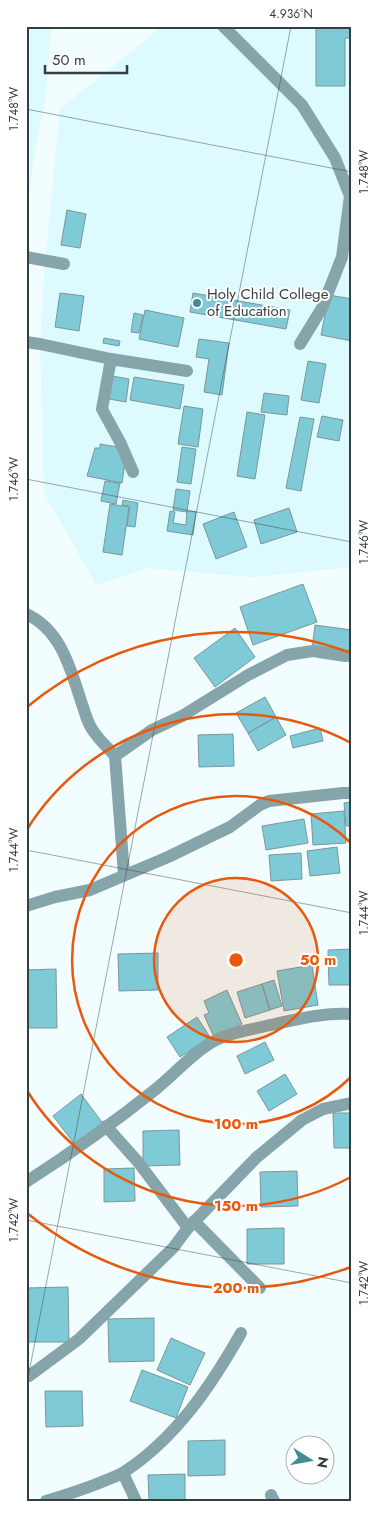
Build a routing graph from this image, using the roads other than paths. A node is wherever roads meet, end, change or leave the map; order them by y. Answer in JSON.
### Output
{"nodes":[{"id":1,"x":223,"y":26,"type":"edge"},
{"id":2,"x":26,"y":257,"type":"edge"},
{"id":3,"x":64,"y":264,"type":"dead end"},
{"id":4,"x":26,"y":342,"type":"edge"},
{"id":5,"x":300,"y":344,"type":"dead end"},
{"id":6,"x":111,"y":359,"type":"junction"},
{"id":7,"x":188,"y":372,"type":"dead end"},
{"id":8,"x":133,"y":472,"type":"dead end"},
{"id":9,"x":26,"y":614,"type":"edge"},
{"id":10,"x":352,"y":655,"type":"edge"},
{"id":11,"x":115,"y":756,"type":"junction"},
{"id":12,"x":352,"y":793,"type":"edge"},
{"id":13,"x":124,"y":874,"type":"junction"},
{"id":14,"x":26,"y":906,"type":"edge"},
{"id":15,"x":352,"y":1014,"type":"edge"},
{"id":16,"x":352,"y":1103,"type":"edge"},
{"id":17,"x":106,"y":1126,"type":"junction"},
{"id":18,"x":26,"y":1182,"type":"edge"},
{"id":19,"x":191,"y":1224,"type":"junction"},
{"id":20,"x":260,"y":1288,"type":"dead end"},
{"id":21,"x":241,"y":1333,"type":"dead end"},
{"id":22,"x":29,"y":1376,"type":"dead end"},
{"id":23,"x":123,"y":1473,"type":"junction"},
{"id":24,"x":46,"y":1501,"type":"edge"},
{"id":25,"x":136,"y":1501,"type":"edge"}],
"edges":[{"from":1,"to":5,"type":"street"},
{"from":2,"to":3,"type":"street"},
{"from":4,"to":6,"type":"street"},
{"from":6,"to":7,"type":"street"},
{"from":6,"to":8,"type":"street"},
{"from":9,"to":11,"type":"street"},
{"from":10,"to":11,"type":"street"},
{"from":11,"to":13,"type":"street"},
{"from":12,"to":13,"type":"street"},
{"from":13,"to":14,"type":"street"},
{"from":15,"to":17,"type":"street"},
{"from":16,"to":19,"type":"street"},
{"from":17,"to":18,"type":"street"},
{"from":17,"to":19,"type":"street"},
{"from":19,"to":20,"type":"street"},
{"from":19,"to":22,"type":"street"},
{"from":21,"to":23,"type":"street"},
{"from":23,"to":24,"type":"street"},
{"from":23,"to":25,"type":"street"}]}
